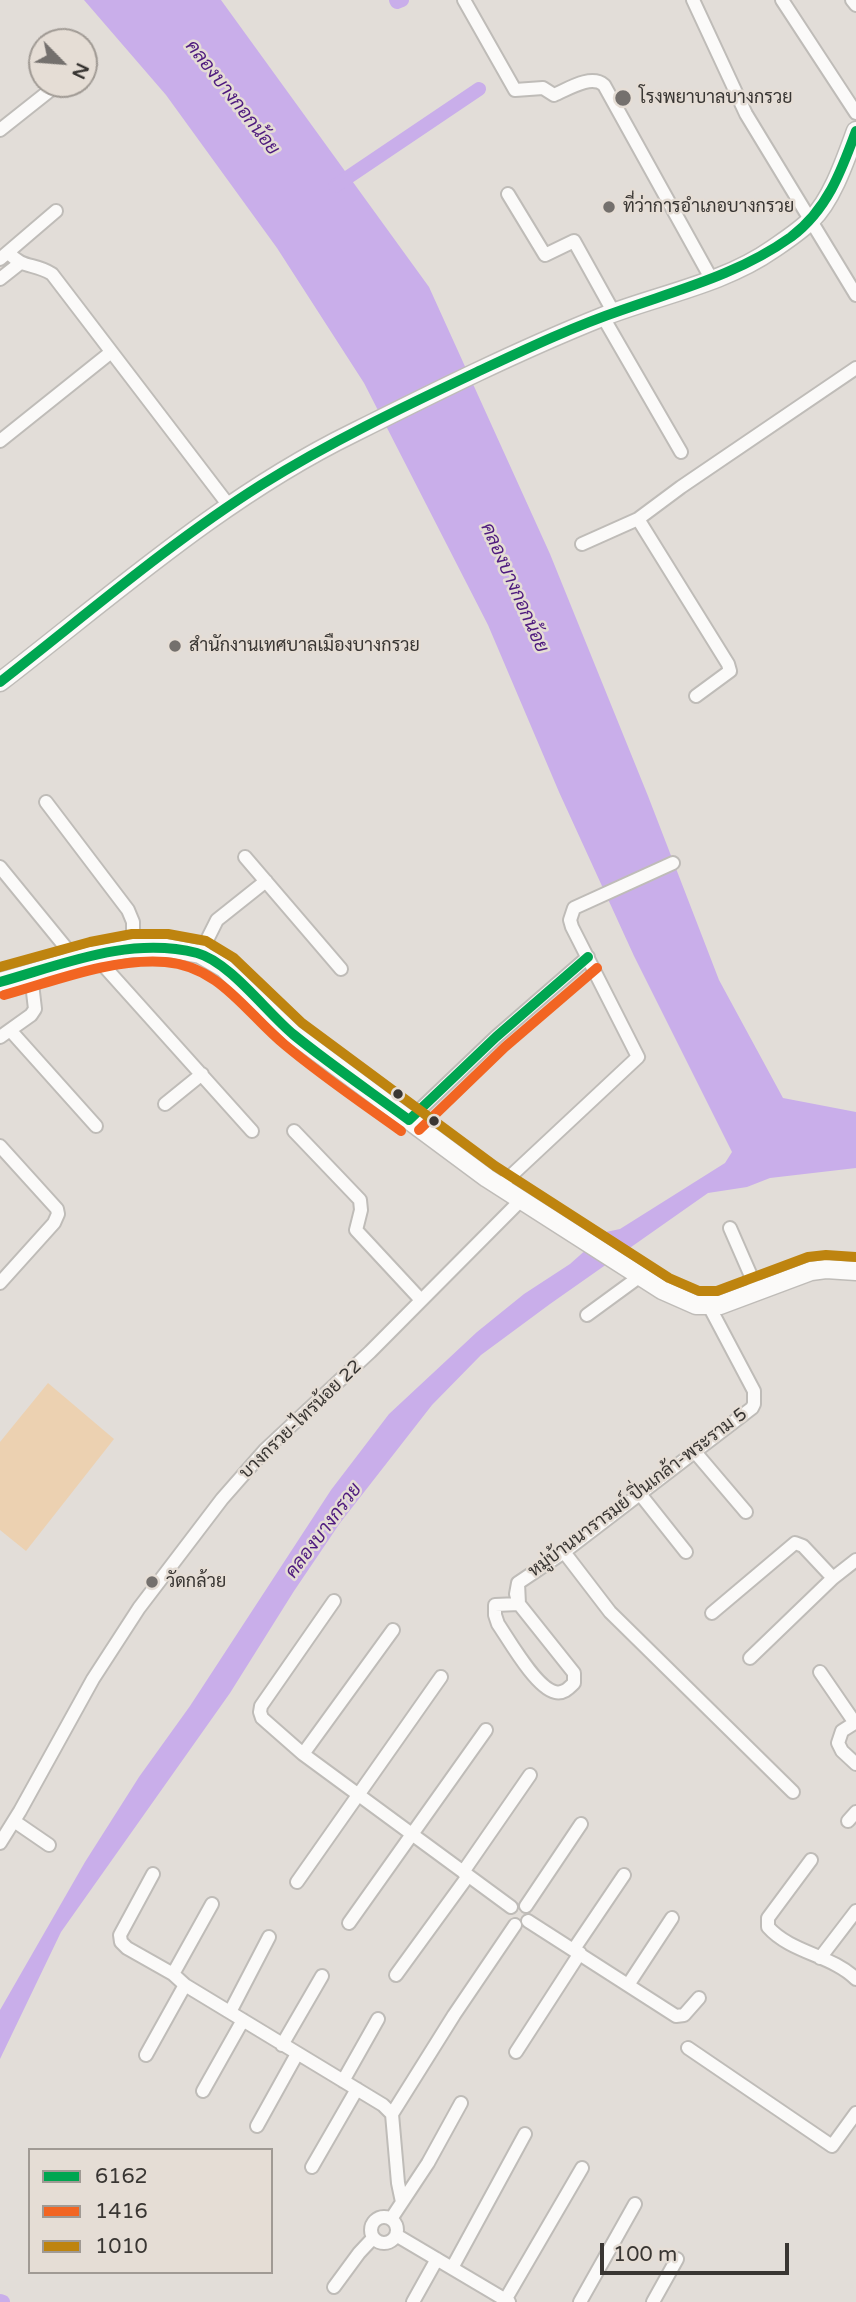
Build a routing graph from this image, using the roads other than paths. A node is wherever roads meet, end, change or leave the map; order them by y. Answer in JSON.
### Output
{"nodes":[{"id":1,"x":464,"y":0,"type":"edge"},
{"id":2,"x":693,"y":0,"type":"edge"},
{"id":3,"x":782,"y":0,"type":"edge"},
{"id":4,"x":852,"y":0,"type":"edge"},
{"id":5,"x":856,"y":5,"type":"edge"},
{"id":6,"x":40,"y":98,"type":"edge"},
{"id":7,"x":856,"y":113,"type":"edge"},
{"id":8,"x":0,"y":130,"type":"edge"},
{"id":9,"x":856,"y":131,"type":"edge"},
{"id":10,"x":508,"y":194,"type":"dead end"},
{"id":11,"x":57,"y":211,"type":"dead end"},
{"id":12,"x":811,"y":220,"type":"junction"},
{"id":13,"x":4,"y":255,"type":"edge"},
{"id":14,"x":19,"y":264,"type":"junction"},
{"id":15,"x":0,"y":279,"type":"edge"},
{"id":16,"x":712,"y":280,"type":"junction"},
{"id":17,"x":856,"y":295,"type":"edge"},
{"id":18,"x":608,"y":315,"type":"junction"},
{"id":19,"x":110,"y":353,"type":"junction"},
{"id":20,"x":856,"y":368,"type":"edge"},
{"id":21,"x":0,"y":441,"type":"edge"},
{"id":22,"x":681,"y":452,"type":"dead end"},
{"id":23,"x":230,"y":507,"type":"junction"},
{"id":24,"x":638,"y":519,"type":"junction"},
{"id":25,"x":582,"y":544,"type":"dead end"},
{"id":26,"x":0,"y":682,"type":"edge"},
{"id":27,"x":696,"y":695,"type":"dead end"},
{"id":28,"x":46,"y":802,"type":"dead end"},
{"id":29,"x":245,"y":857,"type":"dead end"},
{"id":30,"x":673,"y":863,"type":"dead end"},
{"id":31,"x":0,"y":867,"type":"edge"},
{"id":32,"x":266,"y":881,"type":"junction"},
{"id":33,"x":133,"y":948,"type":"junction"},
{"id":34,"x":200,"y":954,"type":"junction"},
{"id":35,"x":94,"y":955,"type":"junction"},
{"id":36,"x":588,"y":957,"type":"junction"},
{"id":37,"x":75,"y":960,"type":"junction"},
{"id":38,"x":341,"y":969,"type":"dead end"},
{"id":39,"x":31,"y":975,"type":"junction"},
{"id":40,"x":2,"y":979,"type":"edge"},
{"id":41,"x":5,"y":1034,"type":"edge"},
{"id":42,"x":202,"y":1074,"type":"junction"},
{"id":43,"x":165,"y":1104,"type":"dead end"},
{"id":44,"x":409,"y":1120,"type":"junction"},
{"id":45,"x":96,"y":1126,"type":"dead end"},
{"id":46,"x":252,"y":1131,"type":"dead end"},
{"id":47,"x":294,"y":1131,"type":"dead end"},
{"id":48,"x":1,"y":1148,"type":"edge"},
{"id":49,"x":500,"y":1186,"type":"junction"},
{"id":50,"x":522,"y":1200,"type":"junction"},
{"id":51,"x":730,"y":1228,"type":"dead end"},
{"id":52,"x":856,"y":1270,"type":"edge"},
{"id":53,"x":635,"y":1274,"type":"junction"},
{"id":54,"x":0,"y":1283,"type":"edge"},
{"id":55,"x":758,"y":1292,"type":"junction"},
{"id":56,"x":421,"y":1300,"type":"junction"},
{"id":57,"x":709,"y":1306,"type":"junction"},
{"id":58,"x":587,"y":1315,"type":"dead end"},
{"id":59,"x":695,"y":1452,"type":"junction"},
{"id":60,"x":640,"y":1494,"type":"junction"},
{"id":61,"x":746,"y":1512,"type":"dead end"},
{"id":62,"x":564,"y":1552,"type":"junction"},
{"id":63,"x":686,"y":1552,"type":"dead end"},
{"id":64,"x":856,"y":1560,"type":"edge"},
{"id":65,"x":833,"y":1578,"type":"junction"},
{"id":66,"x":334,"y":1601,"type":"dead end"},
{"id":67,"x":519,"y":1604,"type":"junction"},
{"id":68,"x":712,"y":1613,"type":"dead end"},
{"id":69,"x":393,"y":1630,"type":"dead end"},
{"id":70,"x":750,"y":1658,"type":"dead end"},
{"id":71,"x":820,"y":1672,"type":"dead end"},
{"id":72,"x":441,"y":1677,"type":"dead end"},
{"id":73,"x":855,"y":1723,"type":"edge"},
{"id":74,"x":486,"y":1730,"type":"dead end"},
{"id":75,"x":303,"y":1754,"type":"junction"},
{"id":76,"x":856,"y":1764,"type":"edge"},
{"id":77,"x":530,"y":1775,"type":"dead end"},
{"id":78,"x":793,"y":1792,"type":"dead end"},
{"id":79,"x":358,"y":1795,"type":"junction"},
{"id":80,"x":14,"y":1821,"type":"junction"},
{"id":81,"x":581,"y":1824,"type":"dead end"},
{"id":82,"x":413,"y":1835,"type":"junction"},
{"id":83,"x":0,"y":1843,"type":"edge"},
{"id":84,"x":49,"y":1845,"type":"dead end"},
{"id":85,"x":811,"y":1860,"type":"dead end"},
{"id":86,"x":153,"y":1874,"type":"dead end"},
{"id":87,"x":465,"y":1874,"type":"junction"},
{"id":88,"x":624,"y":1875,"type":"dead end"},
{"id":89,"x":297,"y":1882,"type":"dead end"},
{"id":90,"x":212,"y":1904,"type":"dead end"},
{"id":91,"x":526,"y":1906,"type":"junction"},
{"id":92,"x":510,"y":1907,"type":"junction"},
{"id":93,"x":856,"y":1911,"type":"edge"},
{"id":94,"x":671,"y":1918,"type":"dead end"},
{"id":95,"x":528,"y":1921,"type":"junction"},
{"id":96,"x":349,"y":1923,"type":"dead end"},
{"id":97,"x":515,"y":1925,"type":"junction"},
{"id":98,"x":269,"y":1937,"type":"dead end"},
{"id":99,"x":577,"y":1951,"type":"junction"},
{"id":100,"x":820,"y":1958,"type":"junction"},
{"id":101,"x":173,"y":1974,"type":"junction"},
{"id":102,"x":396,"y":1975,"type":"dead end"},
{"id":103,"x":322,"y":1976,"type":"dead end"},
{"id":104,"x":856,"y":1979,"type":"edge"},
{"id":105,"x":185,"y":1985,"type":"junction"},
{"id":106,"x":628,"y":1985,"type":"junction"},
{"id":107,"x":699,"y":1998,"type":"dead end"},
{"id":108,"x":230,"y":2012,"type":"junction"},
{"id":109,"x":378,"y":2018,"type":"dead end"},
{"id":110,"x":243,"y":2020,"type":"junction"},
{"id":111,"x":282,"y":2045,"type":"junction"},
{"id":112,"x":688,"y":2048,"type":"dead end"},
{"id":113,"x":516,"y":2052,"type":"dead end"},
{"id":114,"x":297,"y":2054,"type":"junction"},
{"id":115,"x":146,"y":2055,"type":"dead end"},
{"id":116,"x":343,"y":2081,"type":"junction"},
{"id":117,"x":357,"y":2089,"type":"junction"},
{"id":118,"x":203,"y":2091,"type":"dead end"},
{"id":119,"x":461,"y":2103,"type":"dead end"},
{"id":120,"x":856,"y":2113,"type":"edge"},
{"id":121,"x":392,"y":2114,"type":"junction"},
{"id":122,"x":257,"y":2126,"type":"dead end"},
{"id":123,"x":524,"y":2134,"type":"dead end"},
{"id":124,"x":312,"y":2166,"type":"dead end"},
{"id":125,"x":582,"y":2168,"type":"dead end"},
{"id":126,"x":402,"y":2202,"type":"junction"},
{"id":127,"x":635,"y":2204,"type":"dead end"},
{"id":128,"x":391,"y":2219,"type":"junction"},
{"id":129,"x":396,"y":2235,"type":"junction"},
{"id":130,"x":373,"y":2238,"type":"junction"},
{"id":131,"x":437,"y":2259,"type":"junction"},
{"id":132,"x":677,"y":2259,"type":"dead end"},
{"id":133,"x":452,"y":2268,"type":"junction"},
{"id":134,"x":334,"y":2287,"type":"dead end"},
{"id":135,"x":506,"y":2301,"type":"edge"},
{"id":136,"x":413,"y":2302,"type":"edge"},
{"id":137,"x":580,"y":2302,"type":"edge"},
{"id":138,"x":653,"y":2302,"type":"edge"}],
"edges":[{"from":1,"to":16,"type":"street"},
{"from":2,"to":12,"type":"street"},
{"from":3,"to":7,"type":"street"},
{"from":4,"to":5,"type":"street"},
{"from":6,"to":8,"type":"street"},
{"from":9,"to":12,"type":"street"},
{"from":10,"to":18,"type":"street"},
{"from":11,"to":13,"type":"street"},
{"from":12,"to":16,"type":"street"},
{"from":12,"to":17,"type":"street"},
{"from":13,"to":14,"type":"street"},
{"from":14,"to":15,"type":"street"},
{"from":14,"to":19,"type":"street"},
{"from":16,"to":18,"type":"street"},
{"from":18,"to":22,"type":"street"},
{"from":18,"to":23,"type":"street"},
{"from":19,"to":21,"type":"street"},
{"from":19,"to":23,"type":"street"},
{"from":20,"to":24,"type":"street"},
{"from":23,"to":26,"type":"street"},
{"from":24,"to":25,"type":"street"},
{"from":24,"to":27,"type":"street"},
{"from":28,"to":33,"type":"street"},
{"from":29,"to":32,"type":"street"},
{"from":30,"to":36,"type":"street"},
{"from":31,"to":37,"type":"street"},
{"from":32,"to":34,"type":"street"},
{"from":32,"to":38,"type":"street"},
{"from":33,"to":34,"type":"street"},
{"from":33,"to":35,"type":"street"},
{"from":34,"to":44,"type":"street"},
{"from":35,"to":37,"type":"street"},
{"from":35,"to":42,"type":"street"},
{"from":36,"to":44,"type":"street"},
{"from":36,"to":49,"type":"street"},
{"from":37,"to":39,"type":"street"},
{"from":39,"to":40,"type":"street"},
{"from":39,"to":41,"type":"street"},
{"from":41,"to":45,"type":"street"},
{"from":42,"to":43,"type":"street"},
{"from":42,"to":46,"type":"street"},
{"from":44,"to":49,"type":"street"},
{"from":47,"to":56,"type":"street"},
{"from":48,"to":54,"type":"street"},
{"from":49,"to":50,"type":"street"},
{"from":50,"to":53,"type":"street"},
{"from":50,"to":56,"type":"street","name":"บางกรวย-ไทรน้อย 22"},
{"from":51,"to":55,"type":"street"},
{"from":52,"to":55,"type":"street"},
{"from":53,"to":57,"type":"street"},
{"from":53,"to":58,"type":"street"},
{"from":55,"to":57,"type":"street"},
{"from":56,"to":80,"type":"street","name":"บางกรวย-ไทรน้อย 22"},
{"from":57,"to":59,"type":"street","name":"หมู่บ้านนารารมย์ ปิ่นเกล้า-พระราม 5"},
{"from":59,"to":60,"type":"street","name":"หมู่บ้านนารารมย์ ปิ่นเกล้า-พระราม 5"},
{"from":59,"to":61,"type":"street"},
{"from":60,"to":62,"type":"street","name":"หมู่บ้านนารารมย์ ปิ่นเกล้า-พระราม 5"},
{"from":60,"to":63,"type":"street"},
{"from":62,"to":67,"type":"street","name":"หมู่บ้านนารารมย์ ปิ่นเกล้า-พระราม 5"},
{"from":62,"to":78,"type":"street"},
{"from":64,"to":65,"type":"street"},
{"from":65,"to":68,"type":"street"},
{"from":65,"to":70,"type":"street"},
{"from":66,"to":75,"type":"street"},
{"from":67,"to":67,"type":"street"},
{"from":69,"to":75,"type":"street"},
{"from":71,"to":73,"type":"street"},
{"from":72,"to":79,"type":"street"},
{"from":73,"to":76,"type":"street"},
{"from":74,"to":82,"type":"street"},
{"from":75,"to":79,"type":"street"},
{"from":77,"to":87,"type":"street"},
{"from":79,"to":82,"type":"street"},
{"from":79,"to":89,"type":"street"},
{"from":80,"to":83,"type":"street","name":"บางกรวย-ไทรน้อย 22"},
{"from":80,"to":84,"type":"street"},
{"from":81,"to":91,"type":"street"},
{"from":82,"to":87,"type":"street"},
{"from":82,"to":96,"type":"street"},
{"from":85,"to":100,"type":"street"},
{"from":86,"to":101,"type":"street"},
{"from":87,"to":92,"type":"street"},
{"from":87,"to":102,"type":"street"},
{"from":88,"to":99,"type":"street"},
{"from":90,"to":101,"type":"street"},
{"from":91,"to":92,"type":"street"},
{"from":91,"to":95,"type":"street"},
{"from":92,"to":97,"type":"street"},
{"from":93,"to":100,"type":"street"},
{"from":94,"to":106,"type":"street"},
{"from":95,"to":97,"type":"street"},
{"from":95,"to":99,"type":"street"},
{"from":97,"to":121,"type":"street"},
{"from":98,"to":108,"type":"street"},
{"from":99,"to":106,"type":"street"},
{"from":99,"to":113,"type":"street"},
{"from":100,"to":104,"type":"street"},
{"from":101,"to":105,"type":"street"},
{"from":103,"to":111,"type":"street"},
{"from":105,"to":108,"type":"street"},
{"from":105,"to":115,"type":"street"},
{"from":106,"to":107,"type":"street"},
{"from":108,"to":110,"type":"street"},
{"from":109,"to":116,"type":"street"},
{"from":110,"to":111,"type":"street"},
{"from":110,"to":118,"type":"street"},
{"from":111,"to":114,"type":"street"},
{"from":112,"to":120,"type":"street"},
{"from":114,"to":116,"type":"street"},
{"from":114,"to":122,"type":"street"},
{"from":116,"to":117,"type":"street"},
{"from":117,"to":121,"type":"street"},
{"from":117,"to":124,"type":"street"},
{"from":119,"to":126,"type":"street"},
{"from":121,"to":126,"type":"street"},
{"from":123,"to":133,"type":"street"},
{"from":125,"to":135,"type":"street"},
{"from":126,"to":128,"type":"street"},
{"from":127,"to":137,"type":"street"},
{"from":128,"to":129,"type":"street"},
{"from":128,"to":130,"type":"street"},
{"from":129,"to":130,"type":"street"},
{"from":129,"to":131,"type":"street"},
{"from":130,"to":134,"type":"street"},
{"from":131,"to":133,"type":"street"},
{"from":131,"to":136,"type":"street"},
{"from":132,"to":138,"type":"street"},
{"from":133,"to":135,"type":"street"}]}
